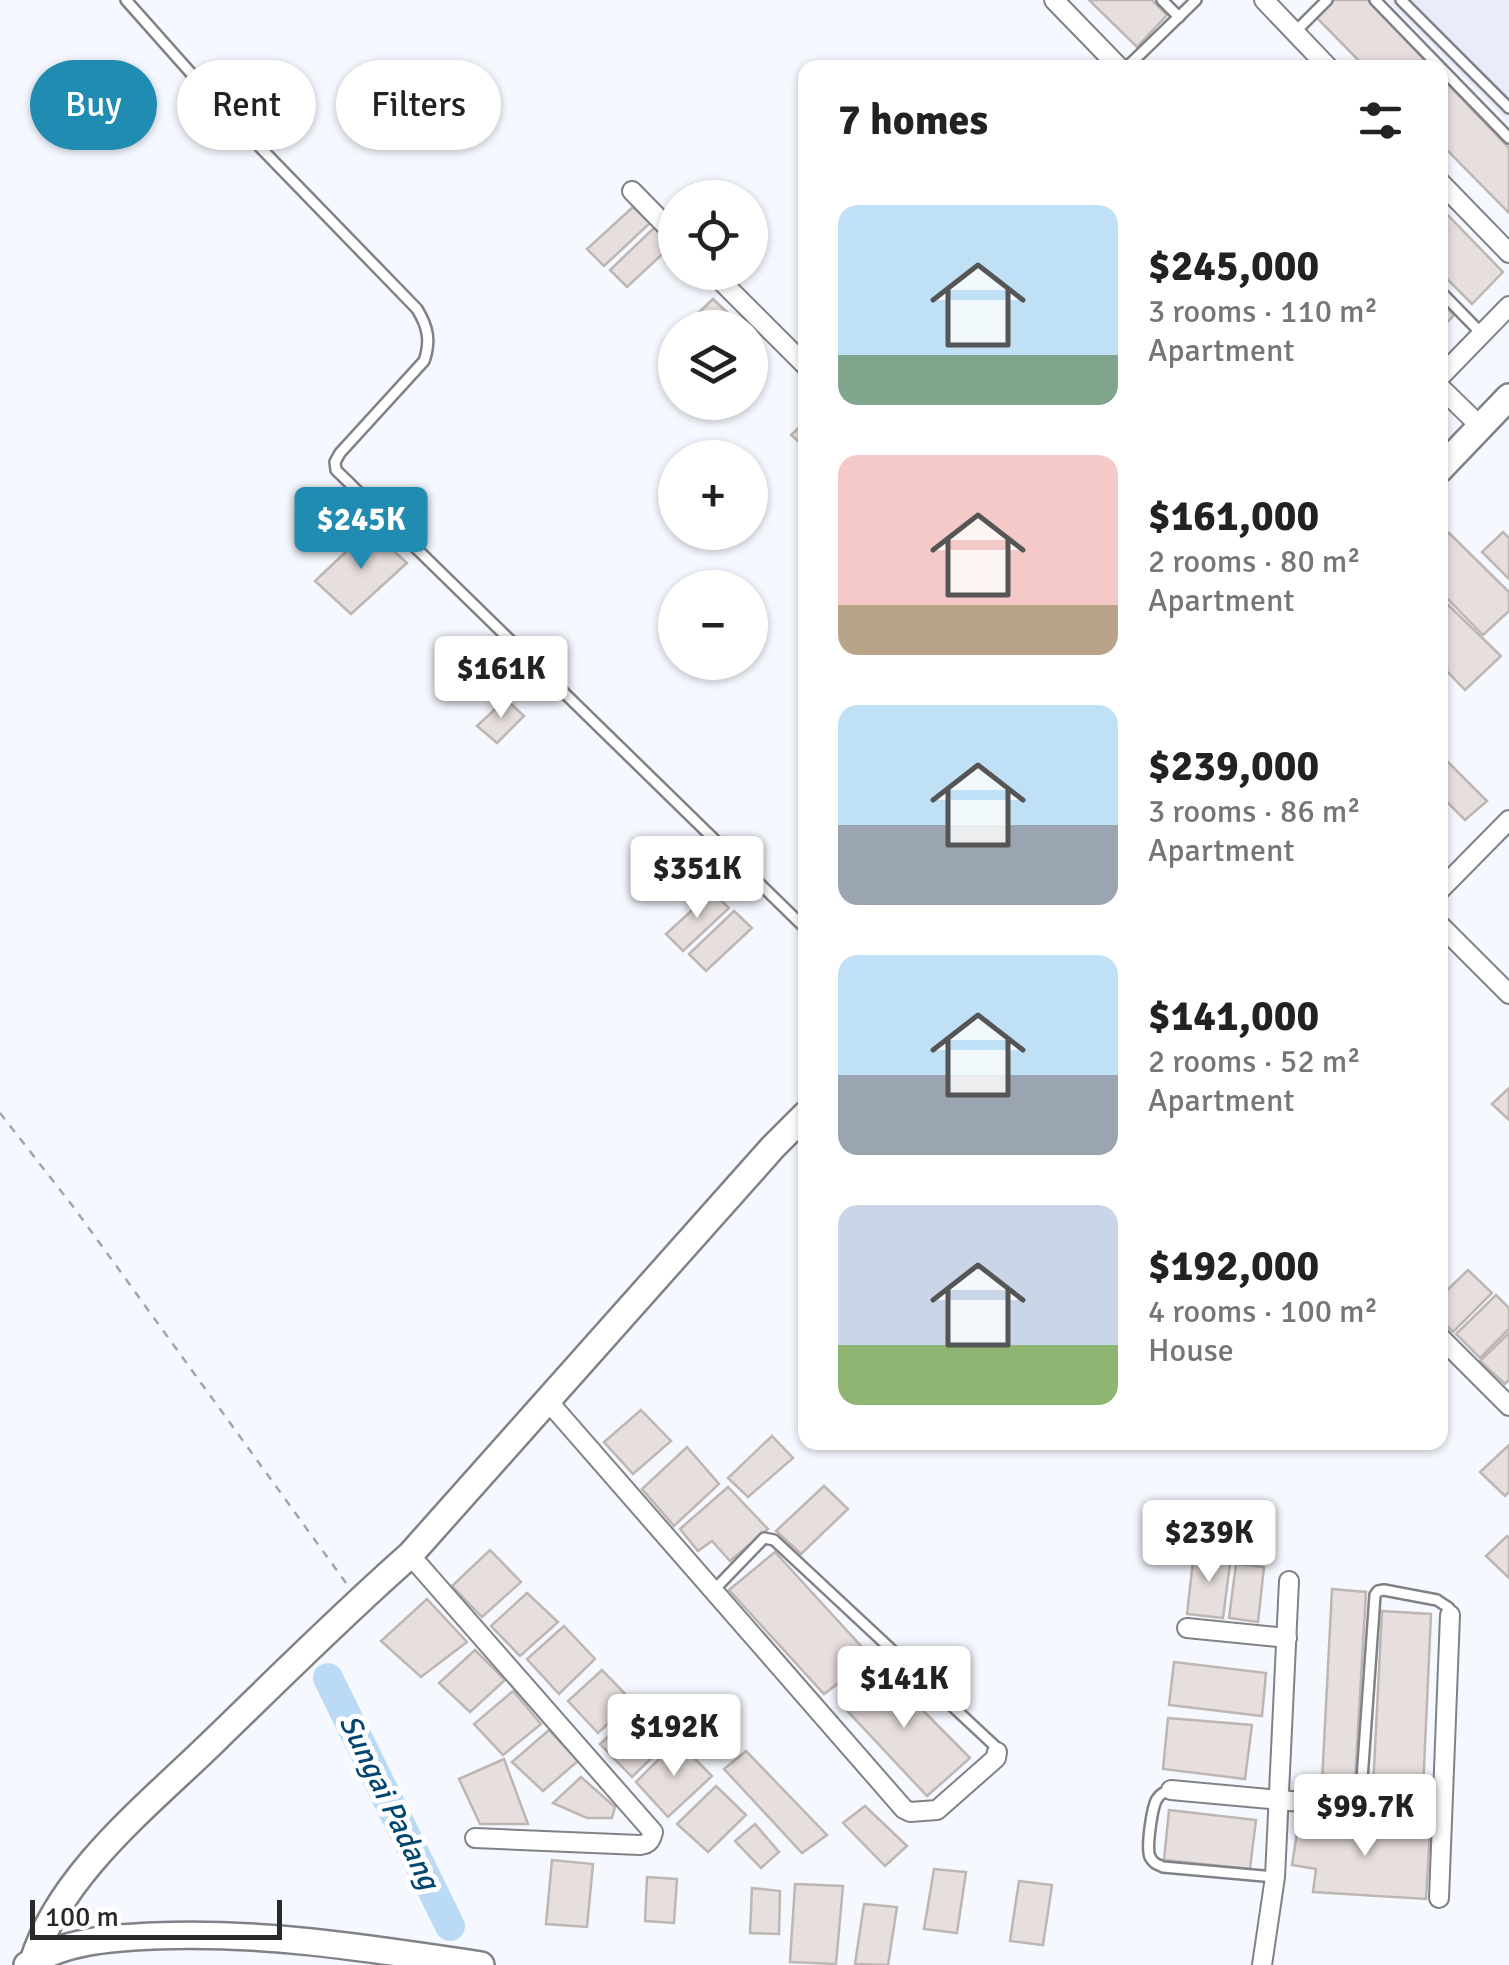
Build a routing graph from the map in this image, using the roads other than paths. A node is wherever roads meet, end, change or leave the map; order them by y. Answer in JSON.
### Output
{"nodes":[{"id":1,"x":126,"y":0,"type":"edge"},
{"id":2,"x":1054,"y":0,"type":"edge"},
{"id":3,"x":1162,"y":0,"type":"edge"},
{"id":4,"x":1196,"y":0,"type":"edge"},
{"id":5,"x":1264,"y":0,"type":"edge"},
{"id":6,"x":1327,"y":0,"type":"edge"},
{"id":7,"x":1375,"y":0,"type":"edge"},
{"id":8,"x":1401,"y":0,"type":"edge"},
{"id":9,"x":1178,"y":17,"type":"junction"},
{"id":10,"x":1294,"y":32,"type":"junction"},
{"id":11,"x":1115,"y":60,"type":"edge"},
{"id":12,"x":1132,"y":60,"type":"edge"},
{"id":13,"x":1321,"y":60,"type":"edge"},
{"id":14,"x":1433,"y":60,"type":"edge"},
{"id":15,"x":1448,"y":75,"type":"edge"},
{"id":16,"x":1509,"y":108,"type":"edge"},
{"id":17,"x":1509,"y":138,"type":"edge"},
{"id":18,"x":1448,"y":190,"type":"edge"},
{"id":19,"x":632,"y":192,"type":"dead end"},
{"id":20,"x":658,"y":218,"type":"edge"},
{"id":21,"x":1509,"y":253,"type":"edge"},
{"id":22,"x":730,"y":290,"type":"edge"},
{"id":23,"x":1448,"y":298,"type":"edge"},
{"id":24,"x":1509,"y":306,"type":"edge"},
{"id":25,"x":1482,"y":334,"type":"junction"},
{"id":26,"x":798,"y":359,"type":"edge"},
{"id":27,"x":1448,"y":369,"type":"edge"},
{"id":28,"x":1448,"y":395,"type":"edge"},
{"id":29,"x":1509,"y":397,"type":"edge"},
{"id":30,"x":1480,"y":427,"type":"junction"},
{"id":31,"x":1448,"y":461,"type":"edge"},
{"id":32,"x":1509,"y":820,"type":"edge"},
{"id":33,"x":1448,"y":882,"type":"edge"},
{"id":34,"x":798,"y":921,"type":"edge"},
{"id":35,"x":1448,"y":933,"type":"edge"},
{"id":36,"x":1509,"y":994,"type":"edge"},
{"id":37,"x":798,"y":1122,"type":"edge"},
{"id":38,"x":1448,"y":1345,"type":"edge"},
{"id":39,"x":547,"y":1400,"type":"junction"},
{"id":40,"x":1509,"y":1406,"type":"edge"},
{"id":41,"x":410,"y":1555,"type":"junction"},
{"id":42,"x":1288,"y":1580,"type":"dead end"},
{"id":43,"x":714,"y":1590,"type":"junction"},
{"id":44,"x":1450,"y":1615,"type":"joint"},
{"id":45,"x":1187,"y":1628,"type":"dead end"},
{"id":46,"x":1287,"y":1638,"type":"junction"},
{"id":47,"x":997,"y":1752,"type":"joint"},
{"id":48,"x":1171,"y":1790,"type":"joint"},
{"id":49,"x":1280,"y":1800,"type":"junction"},
{"id":50,"x":1360,"y":1808,"type":"junction"},
{"id":51,"x":1442,"y":1815,"type":"junction"},
{"id":52,"x":475,"y":1838,"type":"dead end"},
{"id":53,"x":1275,"y":1877,"type":"junction"},
{"id":54,"x":1439,"y":1898,"type":"dead end"},
{"id":55,"x":433,"y":1961,"type":"edge"},
{"id":56,"x":30,"y":1963,"type":"edge"},
{"id":57,"x":481,"y":1965,"type":"edge"},
{"id":58,"x":1262,"y":1965,"type":"edge"}],
"edges":[{"from":1,"to":34,"type":"lane"},
{"from":2,"to":11,"type":"street"},
{"from":3,"to":9,"type":"lane"},
{"from":4,"to":9,"type":"lane"},
{"from":5,"to":10,"type":"street"},
{"from":6,"to":10,"type":"lane"},
{"from":7,"to":14,"type":"lane"},
{"from":8,"to":16,"type":"lane"},
{"from":9,"to":12,"type":"lane"},
{"from":10,"to":13,"type":"street"},
{"from":15,"to":17,"type":"lane"},
{"from":18,"to":21,"type":"street"},
{"from":19,"to":20,"type":"street"},
{"from":22,"to":26,"type":"street"},
{"from":23,"to":25,"type":"lane"},
{"from":24,"to":25,"type":"street"},
{"from":25,"to":27,"type":"street"},
{"from":28,"to":30,"type":"street"},
{"from":29,"to":30,"type":"street"},
{"from":30,"to":31,"type":"street"},
{"from":32,"to":33,"type":"street"},
{"from":35,"to":36,"type":"street"},
{"from":37,"to":39,"type":"street"},
{"from":38,"to":40,"type":"street"},
{"from":39,"to":41,"type":"street"},
{"from":39,"to":43,"type":"street"},
{"from":41,"to":52,"type":"street"},
{"from":41,"to":56,"type":"street"},
{"from":42,"to":46,"type":"street"},
{"from":43,"to":47,"type":"lane"},
{"from":43,"to":47,"type":"street"},
{"from":44,"to":50,"type":"lane"},
{"from":44,"to":51,"type":"street"},
{"from":45,"to":46,"type":"street"},
{"from":46,"to":49,"type":"street"},
{"from":48,"to":49,"type":"street"},
{"from":48,"to":53,"type":"lane"},
{"from":49,"to":50,"type":"street"},
{"from":49,"to":53,"type":"street"},
{"from":50,"to":51,"type":"street"},
{"from":51,"to":54,"type":"street"},
{"from":53,"to":58,"type":"street"},
{"from":55,"to":56,"type":"street"},
{"from":55,"to":57,"type":"street"}]}
